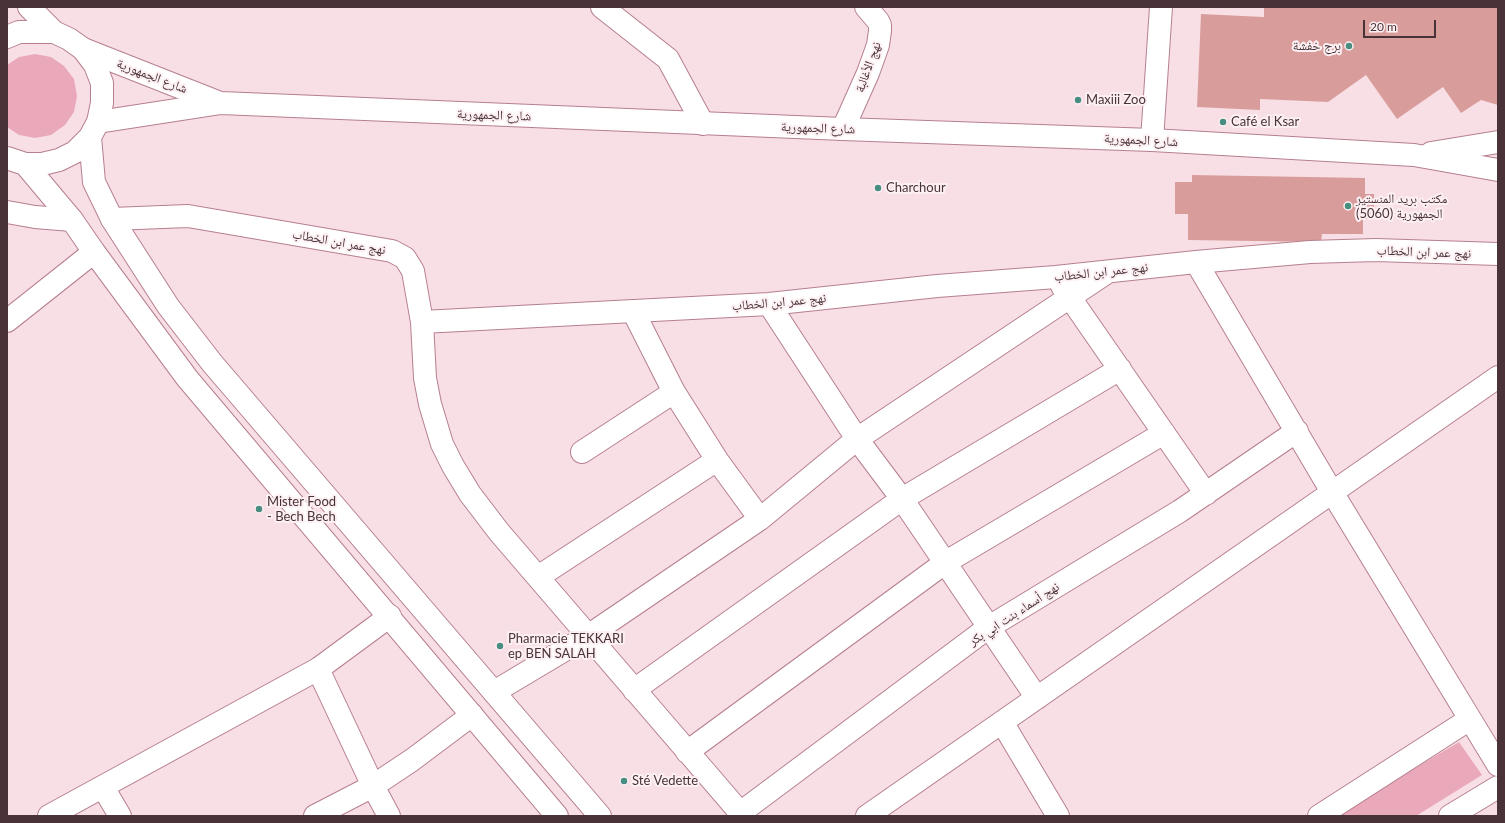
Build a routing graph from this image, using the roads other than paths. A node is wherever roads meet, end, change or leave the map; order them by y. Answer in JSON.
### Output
{"nodes":[{"id":1,"x":29,"y":7,"type":"edge"},
{"id":2,"x":602,"y":7,"type":"edge"},
{"id":3,"x":866,"y":7,"type":"edge"},
{"id":4,"x":1161,"y":7,"type":"edge"},
{"id":5,"x":54,"y":32,"type":"junction"},
{"id":6,"x":7,"y":37,"type":"edge"},
{"id":7,"x":83,"y":49,"type":"junction"},
{"id":8,"x":222,"y":103,"type":"junction"},
{"id":9,"x":703,"y":124,"type":"junction"},
{"id":10,"x":94,"y":129,"type":"junction"},
{"id":11,"x":843,"y":129,"type":"junction"},
{"id":12,"x":1152,"y":140,"type":"junction"},
{"id":13,"x":1498,"y":142,"type":"edge"},
{"id":14,"x":1414,"y":156,"type":"junction"},
{"id":15,"x":16,"y":161,"type":"edge"},
{"id":16,"x":1498,"y":170,"type":"edge"},
{"id":17,"x":7,"y":212,"type":"edge"},
{"id":18,"x":112,"y":219,"type":"junction"},
{"id":19,"x":72,"y":220,"type":"junction"},
{"id":20,"x":94,"y":252,"type":"junction"},
{"id":21,"x":1498,"y":254,"type":"edge"},
{"id":22,"x":1196,"y":262,"type":"junction"},
{"id":23,"x":1108,"y":271,"type":"junction"},
{"id":24,"x":1056,"y":277,"type":"junction"},
{"id":25,"x":1070,"y":297,"type":"junction"},
{"id":26,"x":769,"y":304,"type":"junction"},
{"id":27,"x":634,"y":311,"type":"junction"},
{"id":28,"x":7,"y":321,"type":"edge"},
{"id":29,"x":422,"y":322,"type":"junction"},
{"id":30,"x":1120,"y":370,"type":"junction"},
{"id":31,"x":1497,"y":380,"type":"edge"},
{"id":32,"x":674,"y":392,"type":"junction"},
{"id":33,"x":1297,"y":431,"type":"junction"},
{"id":34,"x":1164,"y":433,"type":"junction"},
{"id":35,"x":857,"y":439,"type":"junction"},
{"id":36,"x":582,"y":452,"type":"dead end"},
{"id":37,"x":717,"y":460,"type":"junction"},
{"id":38,"x":1332,"y":492,"type":"junction"},
{"id":39,"x":1206,"y":494,"type":"junction"},
{"id":40,"x":902,"y":499,"type":"junction"},
{"id":41,"x":760,"y":519,"type":"junction"},
{"id":42,"x":946,"y":562,"type":"junction"},
{"id":43,"x":538,"y":577,"type":"junction"},
{"id":44,"x":390,"y":616,"type":"junction"},
{"id":45,"x":990,"y":627,"type":"junction"},
{"id":46,"x":588,"y":636,"type":"junction"},
{"id":47,"x":318,"y":669,"type":"junction"},
{"id":48,"x":634,"y":690,"type":"junction"},
{"id":49,"x":494,"y":692,"type":"junction"},
{"id":50,"x":1037,"y":698,"type":"junction"},
{"id":51,"x":472,"y":715,"type":"junction"},
{"id":52,"x":1470,"y":719,"type":"junction"},
{"id":53,"x":1002,"y":722,"type":"junction"},
{"id":54,"x":687,"y":752,"type":"junction"},
{"id":55,"x":1498,"y":765,"type":"edge"},
{"id":56,"x":373,"y":786,"type":"junction"},
{"id":57,"x":104,"y":787,"type":"junction"},
{"id":58,"x":1498,"y":787,"type":"edge"},
{"id":59,"x":742,"y":814,"type":"edge"},
{"id":60,"x":49,"y":816,"type":"edge"},
{"id":61,"x":120,"y":816,"type":"edge"},
{"id":62,"x":315,"y":816,"type":"edge"},
{"id":63,"x":389,"y":816,"type":"edge"},
{"id":64,"x":557,"y":816,"type":"edge"},
{"id":65,"x":600,"y":816,"type":"edge"},
{"id":66,"x":867,"y":816,"type":"edge"},
{"id":67,"x":1058,"y":816,"type":"edge"},
{"id":68,"x":1319,"y":816,"type":"edge"},
{"id":69,"x":1450,"y":816,"type":"edge"}],
"edges":[{"from":1,"to":5,"type":"street"},
{"from":2,"to":9,"type":"street"},
{"from":3,"to":11,"type":"street","name":"نهج الأغالبة"},
{"from":4,"to":12,"type":"street"},
{"from":5,"to":6,"type":"street"},
{"from":5,"to":7,"type":"street"},
{"from":7,"to":8,"type":"street","name":"شارع الجمهورية"},
{"from":7,"to":10,"type":"street"},
{"from":8,"to":9,"type":"street","name":"شارع الجمهورية"},
{"from":8,"to":10,"type":"street","name":"شارع الجمهورية"},
{"from":9,"to":11,"type":"street","name":"شارع الجمهورية"},
{"from":10,"to":15,"type":"street"},
{"from":10,"to":18,"type":"street"},
{"from":11,"to":12,"type":"street","name":"شارع الجمهورية"},
{"from":12,"to":14,"type":"street","name":"شارع الجمهورية"},
{"from":13,"to":14,"type":"street","name":"شارع الجمهورية"},
{"from":14,"to":16,"type":"street","name":"شارع الجمهورية"},
{"from":15,"to":19,"type":"street"},
{"from":17,"to":19,"type":"street"},
{"from":18,"to":29,"type":"street","name":"نهج عمر ابن الخطاب"},
{"from":18,"to":49,"type":"street"},
{"from":19,"to":20,"type":"street"},
{"from":20,"to":28,"type":"street"},
{"from":20,"to":44,"type":"street"},
{"from":21,"to":22,"type":"street","name":"نهج عمر ابن الخطاب"},
{"from":22,"to":23,"type":"street","name":"نهج عمر ابن الخطاب"},
{"from":22,"to":33,"type":"street"},
{"from":23,"to":24,"type":"street","name":"نهج عمر ابن الخطاب"},
{"from":23,"to":25,"type":"street"},
{"from":24,"to":25,"type":"street"},
{"from":24,"to":26,"type":"street","name":"نهج عمر ابن الخطاب"},
{"from":25,"to":30,"type":"street"},
{"from":25,"to":35,"type":"street"},
{"from":26,"to":27,"type":"street","name":"نهج عمر ابن الخطاب"},
{"from":26,"to":35,"type":"street"},
{"from":27,"to":29,"type":"street","name":"نهج عمر ابن الخطاب"},
{"from":27,"to":32,"type":"street"},
{"from":29,"to":43,"type":"street"},
{"from":30,"to":34,"type":"street"},
{"from":30,"to":40,"type":"street"},
{"from":31,"to":38,"type":"street"},
{"from":32,"to":36,"type":"street"},
{"from":32,"to":37,"type":"street"},
{"from":33,"to":38,"type":"street"},
{"from":33,"to":39,"type":"street","name":"نهج أسماء بنت ابي بكر"},
{"from":34,"to":39,"type":"street"},
{"from":34,"to":42,"type":"street"},
{"from":35,"to":40,"type":"street"},
{"from":35,"to":41,"type":"street"},
{"from":37,"to":41,"type":"street"},
{"from":37,"to":43,"type":"street"},
{"from":38,"to":50,"type":"street"},
{"from":38,"to":52,"type":"street"},
{"from":39,"to":45,"type":"street","name":"نهج أسماء بنت ابي بكر"},
{"from":40,"to":42,"type":"street"},
{"from":40,"to":48,"type":"street"},
{"from":41,"to":46,"type":"street"},
{"from":42,"to":45,"type":"street"},
{"from":42,"to":54,"type":"street"},
{"from":43,"to":46,"type":"street"},
{"from":44,"to":47,"type":"street"},
{"from":44,"to":51,"type":"street"},
{"from":45,"to":50,"type":"street"},
{"from":45,"to":59,"type":"street","name":"نهج أسماء بنت ابي بكر"},
{"from":46,"to":48,"type":"street"},
{"from":46,"to":49,"type":"street"},
{"from":47,"to":56,"type":"street"},
{"from":47,"to":57,"type":"street"},
{"from":48,"to":54,"type":"street"},
{"from":49,"to":65,"type":"street"},
{"from":50,"to":53,"type":"street"},
{"from":51,"to":56,"type":"street"},
{"from":51,"to":64,"type":"street"},
{"from":52,"to":55,"type":"street"},
{"from":52,"to":68,"type":"street"},
{"from":53,"to":66,"type":"street"},
{"from":53,"to":67,"type":"street"},
{"from":54,"to":59,"type":"street"},
{"from":56,"to":62,"type":"street"},
{"from":56,"to":63,"type":"street"},
{"from":57,"to":60,"type":"street"},
{"from":57,"to":61,"type":"street"},
{"from":58,"to":69,"type":"street"}]}
